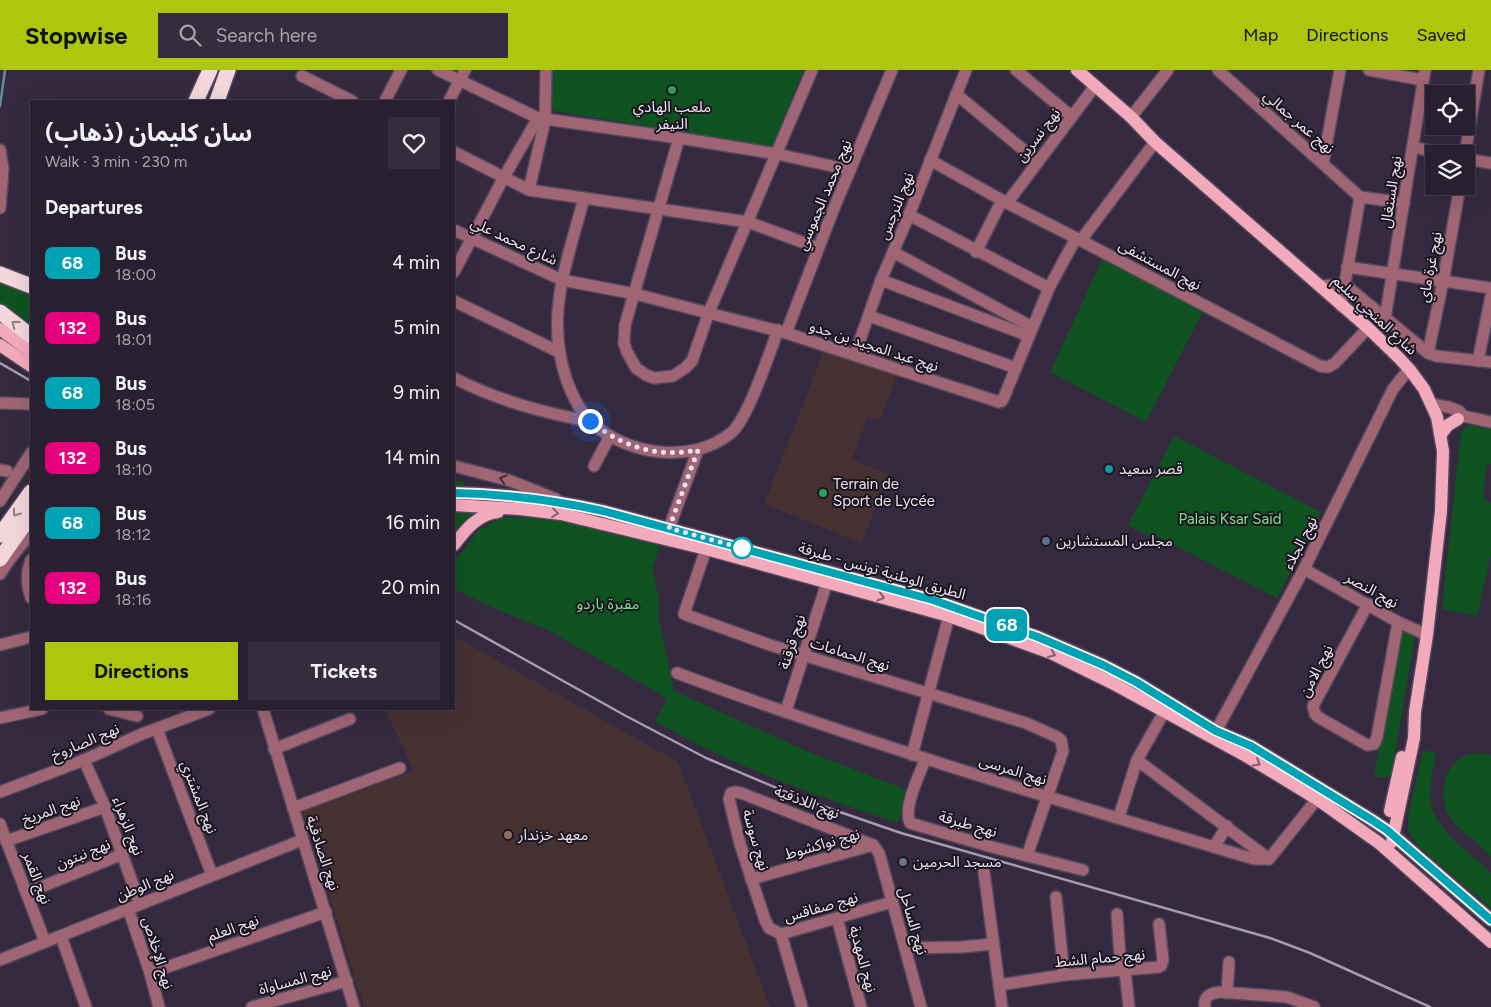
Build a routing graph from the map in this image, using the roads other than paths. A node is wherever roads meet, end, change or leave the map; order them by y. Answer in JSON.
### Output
{"nodes":[{"id":1,"x":211,"y":70,"type":"edge"},
{"id":2,"x":229,"y":70,"type":"edge"},
{"id":3,"x":401,"y":70,"type":"edge"},
{"id":4,"x":438,"y":70,"type":"edge"},
{"id":5,"x":465,"y":70,"type":"edge"},
{"id":6,"x":546,"y":70,"type":"edge"},
{"id":7,"x":812,"y":70,"type":"edge"},
{"id":8,"x":892,"y":70,"type":"edge"},
{"id":9,"x":966,"y":70,"type":"edge"},
{"id":10,"x":1016,"y":70,"type":"edge"},
{"id":11,"x":1077,"y":70,"type":"edge"},
{"id":12,"x":1168,"y":70,"type":"edge"},
{"id":13,"x":1218,"y":70,"type":"edge"},
{"id":14,"x":1340,"y":70,"type":"edge"},
{"id":15,"x":1370,"y":70,"type":"edge"},
{"id":16,"x":1479,"y":70,"type":"edge"},
{"id":17,"x":1424,"y":75,"type":"edge"},
{"id":18,"x":302,"y":76,"type":"dead end"},
{"id":19,"x":460,"y":81,"type":"junction"},
{"id":20,"x":1095,"y":86,"type":"junction"},
{"id":21,"x":956,"y":94,"type":"junction"},
{"id":22,"x":196,"y":100,"type":"edge"},
{"id":23,"x":203,"y":100,"type":"edge"},
{"id":24,"x":217,"y":100,"type":"edge"},
{"id":25,"x":222,"y":100,"type":"edge"},
{"id":26,"x":350,"y":100,"type":"edge"},
{"id":27,"x":385,"y":100,"type":"edge"},
{"id":28,"x":450,"y":100,"type":"edge"},
{"id":29,"x":1071,"y":116,"type":"junction"},
{"id":30,"x":1131,"y":117,"type":"junction"},
{"id":31,"x":542,"y":119,"type":"junction"},
{"id":32,"x":679,"y":138,"type":"junction"},
{"id":33,"x":1155,"y":142,"type":"junction"},
{"id":34,"x":1467,"y":145,"type":"edge"},
{"id":35,"x":1414,"y":148,"type":"junction"},
{"id":36,"x":0,"y":150,"type":"edge"},
{"id":37,"x":1425,"y":150,"type":"edge"},
{"id":38,"x":455,"y":152,"type":"edge"},
{"id":39,"x":777,"y":154,"type":"junction"},
{"id":40,"x":930,"y":160,"type":"junction"},
{"id":41,"x":1475,"y":160,"type":"edge"},
{"id":42,"x":1037,"y":161,"type":"junction"},
{"id":43,"x":1323,"y":163,"type":"junction"},
{"id":44,"x":1491,"y":163,"type":"edge"},
{"id":45,"x":850,"y":170,"type":"junction"},
{"id":46,"x":504,"y":177,"type":"junction"},
{"id":47,"x":529,"y":190,"type":"junction"},
{"id":48,"x":1458,"y":195,"type":"edge"},
{"id":49,"x":1360,"y":196,"type":"junction"},
{"id":50,"x":584,"y":198,"type":"junction"},
{"id":51,"x":1005,"y":201,"type":"junction"},
{"id":52,"x":1404,"y":203,"type":"junction"},
{"id":53,"x":0,"y":208,"type":"edge"},
{"id":54,"x":660,"y":208,"type":"junction"},
{"id":55,"x":909,"y":215,"type":"junction"},
{"id":56,"x":748,"y":222,"type":"junction"},
{"id":57,"x":455,"y":230,"type":"edge"},
{"id":58,"x":472,"y":239,"type":"junction"},
{"id":59,"x":1079,"y":239,"type":"junction"},
{"id":60,"x":818,"y":248,"type":"junction"},
{"id":61,"x":894,"y":252,"type":"junction"},
{"id":62,"x":976,"y":252,"type":"junction"},
{"id":63,"x":1347,"y":267,"type":"junction"},
{"id":64,"x":455,"y":270,"type":"edge"},
{"id":65,"x":1392,"y":273,"type":"junction"},
{"id":66,"x":0,"y":274,"type":"edge"},
{"id":67,"x":562,"y":280,"type":"junction"},
{"id":68,"x":881,"y":280,"type":"junction"},
{"id":69,"x":1443,"y":282,"type":"junction"},
{"id":70,"x":1344,"y":284,"type":"junction"},
{"id":71,"x":30,"y":286,"type":"edge"},
{"id":72,"x":1319,"y":286,"type":"junction"},
{"id":73,"x":1049,"y":288,"type":"junction"},
{"id":74,"x":1491,"y":288,"type":"edge"},
{"id":75,"x":635,"y":294,"type":"junction"},
{"id":76,"x":1491,"y":296,"type":"edge"},
{"id":77,"x":455,"y":301,"type":"edge"},
{"id":78,"x":1341,"y":306,"type":"junction"},
{"id":79,"x":0,"y":312,"type":"edge"},
{"id":80,"x":709,"y":312,"type":"junction"},
{"id":81,"x":869,"y":316,"type":"junction"},
{"id":82,"x":1386,"y":319,"type":"junction"},
{"id":83,"x":1368,"y":328,"type":"junction"},
{"id":84,"x":0,"y":329,"type":"edge"},
{"id":85,"x":782,"y":331,"type":"junction"},
{"id":86,"x":1030,"y":332,"type":"junction"},
{"id":87,"x":30,"y":335,"type":"edge"},
{"id":88,"x":0,"y":345,"type":"edge"},
{"id":89,"x":30,"y":351,"type":"edge"},
{"id":90,"x":559,"y":352,"type":"junction"},
{"id":91,"x":1428,"y":353,"type":"junction"},
{"id":92,"x":855,"y":354,"type":"junction"},
{"id":93,"x":1478,"y":361,"type":"junction"},
{"id":94,"x":1491,"y":362,"type":"edge"},
{"id":95,"x":30,"y":365,"type":"edge"},
{"id":96,"x":1016,"y":368,"type":"junction"},
{"id":97,"x":1410,"y":370,"type":"junction"},
{"id":98,"x":455,"y":378,"type":"edge"},
{"id":99,"x":0,"y":403,"type":"edge"},
{"id":100,"x":30,"y":404,"type":"edge"},
{"id":101,"x":1431,"y":404,"type":"junction"},
{"id":102,"x":1438,"y":417,"type":"junction"},
{"id":103,"x":1461,"y":418,"type":"junction"},
{"id":104,"x":590,"y":421,"type":"junction"},
{"id":105,"x":1491,"y":422,"type":"edge"},
{"id":106,"x":1441,"y":434,"type":"junction"},
{"id":107,"x":610,"y":436,"type":"junction"},
{"id":108,"x":698,"y":450,"type":"junction"},
{"id":109,"x":30,"y":455,"type":"edge"},
{"id":110,"x":455,"y":466,"type":"edge"},
{"id":111,"x":594,"y":466,"type":"dead end"},
{"id":112,"x":30,"y":493,"type":"edge"},
{"id":113,"x":455,"y":493,"type":"edge"},
{"id":114,"x":0,"y":501,"type":"edge"},
{"id":115,"x":565,"y":502,"type":"junction"},
{"id":116,"x":455,"y":505,"type":"edge"},
{"id":117,"x":520,"y":509,"type":"junction"},
{"id":118,"x":30,"y":516,"type":"edge"},
{"id":119,"x":669,"y":528,"type":"junction"},
{"id":120,"x":30,"y":534,"type":"edge"},
{"id":121,"x":0,"y":535,"type":"edge"},
{"id":122,"x":455,"y":544,"type":"edge"},
{"id":123,"x":706,"y":549,"type":"junction"},
{"id":124,"x":0,"y":560,"type":"edge"},
{"id":125,"x":30,"y":562,"type":"edge"},
{"id":126,"x":1304,"y":569,"type":"junction"},
{"id":127,"x":0,"y":574,"type":"edge"},
{"id":128,"x":827,"y":582,"type":"junction"},
{"id":129,"x":30,"y":595,"type":"edge"},
{"id":130,"x":1368,"y":604,"type":"junction"},
{"id":131,"x":949,"y":616,"type":"junction"},
{"id":132,"x":1398,"y":622,"type":"junction"},
{"id":133,"x":1427,"y":635,"type":"junction"},
{"id":134,"x":30,"y":637,"type":"edge"},
{"id":135,"x":0,"y":644,"type":"edge"},
{"id":136,"x":804,"y":655,"type":"junction"},
{"id":137,"x":677,"y":673,"type":"dead end"},
{"id":138,"x":928,"y":693,"type":"junction"},
{"id":139,"x":37,"y":710,"type":"edge"},
{"id":140,"x":116,"y":710,"type":"edge"},
{"id":141,"x":206,"y":710,"type":"edge"},
{"id":142,"x":263,"y":710,"type":"edge"},
{"id":143,"x":786,"y":711,"type":"junction"},
{"id":144,"x":1164,"y":712,"type":"junction"},
{"id":145,"x":136,"y":713,"type":"edge"},
{"id":146,"x":0,"y":718,"type":"edge"},
{"id":147,"x":350,"y":719,"type":"dead end"},
{"id":148,"x":157,"y":729,"type":"junction"},
{"id":149,"x":1216,"y":731,"type":"junction"},
{"id":150,"x":142,"y":734,"type":"junction"},
{"id":151,"x":274,"y":749,"type":"junction"},
{"id":152,"x":912,"y":755,"type":"junction"},
{"id":153,"x":84,"y":760,"type":"junction"},
{"id":154,"x":925,"y":760,"type":"junction"},
{"id":155,"x":1137,"y":760,"type":"junction"},
{"id":156,"x":400,"y":768,"type":"dead end"},
{"id":157,"x":0,"y":792,"type":"edge"},
{"id":158,"x":1049,"y":797,"type":"junction"},
{"id":159,"x":1317,"y":799,"type":"junction"},
{"id":160,"x":757,"y":800,"type":"joint"},
{"id":161,"x":105,"y":807,"type":"junction"},
{"id":162,"x":293,"y":808,"type":"junction"},
{"id":163,"x":1119,"y":818,"type":"junction"},
{"id":164,"x":0,"y":824,"type":"edge"},
{"id":165,"x":1227,"y":826,"type":"junction"},
{"id":166,"x":1390,"y":834,"type":"junction"},
{"id":167,"x":302,"y":840,"type":"junction"},
{"id":168,"x":6,"y":841,"type":"junction"},
{"id":169,"x":873,"y":845,"type":"junction"},
{"id":170,"x":1214,"y":847,"type":"junction"},
{"id":171,"x":1383,"y":847,"type":"junction"},
{"id":172,"x":123,"y":854,"type":"junction"},
{"id":173,"x":1027,"y":856,"type":"junction"},
{"id":174,"x":1269,"y":859,"type":"junction"},
{"id":175,"x":1083,"y":870,"type":"dead end"},
{"id":176,"x":984,"y":872,"type":"dead end"},
{"id":177,"x":212,"y":875,"type":"junction"},
{"id":178,"x":751,"y":879,"type":"junction"},
{"id":179,"x":26,"y":893,"type":"junction"},
{"id":180,"x":1056,"y":897,"type":"dead end"},
{"id":181,"x":892,"y":902,"type":"junction"},
{"id":182,"x":1472,"y":903,"type":"junction"},
{"id":183,"x":140,"y":904,"type":"junction"},
{"id":184,"x":128,"y":908,"type":"junction"},
{"id":185,"x":326,"y":912,"type":"junction"},
{"id":186,"x":1117,"y":914,"type":"dead end"},
{"id":187,"x":1460,"y":915,"type":"junction"},
{"id":188,"x":836,"y":918,"type":"junction"},
{"id":189,"x":765,"y":920,"type":"joint"},
{"id":190,"x":1491,"y":920,"type":"edge"},
{"id":191,"x":1159,"y":924,"type":"dead end"},
{"id":192,"x":781,"y":934,"type":"junction"},
{"id":193,"x":61,"y":936,"type":"junction"},
{"id":194,"x":45,"y":942,"type":"junction"},
{"id":195,"x":1491,"y":942,"type":"edge"},
{"id":196,"x":993,"y":944,"type":"junction"},
{"id":197,"x":906,"y":948,"type":"junction"},
{"id":198,"x":0,"y":960,"type":"edge"},
{"id":199,"x":1229,"y":962,"type":"dead end"},
{"id":200,"x":1123,"y":971,"type":"junction"},
{"id":201,"x":150,"y":973,"type":"junction"},
{"id":202,"x":1064,"y":975,"type":"junction"},
{"id":203,"x":347,"y":981,"type":"junction"},
{"id":204,"x":999,"y":985,"type":"junction"},
{"id":205,"x":1227,"y":993,"type":"junction"},
{"id":206,"x":86,"y":1007,"type":"edge"},
{"id":207,"x":159,"y":1007,"type":"edge"},
{"id":208,"x":252,"y":1007,"type":"edge"},
{"id":209,"x":354,"y":1007,"type":"edge"},
{"id":210,"x":802,"y":1007,"type":"edge"},
{"id":211,"x":861,"y":1007,"type":"edge"},
{"id":212,"x":921,"y":1007,"type":"edge"},
{"id":213,"x":1002,"y":1007,"type":"edge"},
{"id":214,"x":1129,"y":1007,"type":"edge"},
{"id":215,"x":1205,"y":1007,"type":"edge"},
{"id":216,"x":1314,"y":1007,"type":"edge"}],
"edges":[{"from":1,"to":22,"type":"highway"},
{"from":1,"to":23,"type":"highway"},
{"from":2,"to":24,"type":"highway"},
{"from":2,"to":25,"type":"highway"},
{"from":3,"to":27,"type":"street"},
{"from":4,"to":19,"type":"street"},
{"from":5,"to":19,"type":"street"},
{"from":6,"to":31,"type":"street"},
{"from":7,"to":39,"type":"street"},
{"from":8,"to":45,"type":"street","name":"نهج محمد الجموسي"},
{"from":9,"to":21,"type":"street","name":"نهج النرجس"},
{"from":10,"to":29,"type":"street"},
{"from":11,"to":20,"type":"main road","name":"شارع المنجي سليم"},
{"from":12,"to":30,"type":"street"},
{"from":13,"to":43,"type":"street","name":"نهج عمر جمالي"},
{"from":14,"to":43,"type":"street"},
{"from":15,"to":17,"type":"street"},
{"from":16,"to":34,"type":"street"},
{"from":17,"to":35,"type":"street","name":"نهج السنغال"},
{"from":18,"to":26,"type":"street"},
{"from":19,"to":28,"type":"street"},
{"from":19,"to":31,"type":"street"},
{"from":20,"to":29,"type":"street","name":"نهج نسرين"},
{"from":20,"to":30,"type":"main road","name":"شارع المنجي سليم"},
{"from":21,"to":40,"type":"street","name":"نهج النرجس"},
{"from":21,"to":42,"type":"street"},
{"from":29,"to":42,"type":"street","name":"نهج نسرين"},
{"from":30,"to":33,"type":"main road","name":"شارع المنجي سليم"},
{"from":31,"to":32,"type":"street"},
{"from":31,"to":46,"type":"street"},
{"from":31,"to":47,"type":"street"},
{"from":32,"to":39,"type":"street"},
{"from":32,"to":54,"type":"street"},
{"from":33,"to":59,"type":"street","name":"نهج عبد المجيد بن جدو"},
{"from":33,"to":72,"type":"main road","name":"شارع المنجي سليم"},
{"from":35,"to":37,"type":"street"},
{"from":35,"to":52,"type":"street","name":"نهج السنغال"},
{"from":36,"to":53,"type":"street"},
{"from":38,"to":46,"type":"street"},
{"from":39,"to":45,"type":"street"},
{"from":39,"to":56,"type":"street"},
{"from":40,"to":51,"type":"street","name":"نهج المستشفى"},
{"from":40,"to":55,"type":"street","name":"نهج النرجس"},
{"from":41,"to":44,"type":"street"},
{"from":42,"to":51,"type":"street","name":"نهج نسرين"},
{"from":43,"to":49,"type":"street","name":"نهج عمر جمالي"},
{"from":45,"to":60,"type":"street","name":"نهج محمد الجموسي"},
{"from":46,"to":47,"type":"street"},
{"from":46,"to":58,"type":"street"},
{"from":47,"to":50,"type":"street"},
{"from":48,"to":69,"type":"street","name":"نهج غرة ماي"},
{"from":49,"to":52,"type":"street"},
{"from":49,"to":63,"type":"street"},
{"from":50,"to":54,"type":"street"},
{"from":50,"to":67,"type":"street"},
{"from":51,"to":59,"type":"street","name":"نهج المستشفى"},
{"from":51,"to":62,"type":"street","name":"نهج نسرين"},
{"from":52,"to":65,"type":"street","name":"نهج السنغال"},
{"from":54,"to":56,"type":"street"},
{"from":54,"to":75,"type":"street"},
{"from":55,"to":61,"type":"street","name":"نهج النرجس"},
{"from":55,"to":62,"type":"street"},
{"from":56,"to":60,"type":"street"},
{"from":56,"to":80,"type":"street"},
{"from":57,"to":58,"type":"street","name":"شارع محمد علي"},
{"from":58,"to":64,"type":"street"},
{"from":58,"to":67,"type":"street","name":"شارع محمد علي"},
{"from":59,"to":73,"type":"street","name":"نهج عبد المجيد بن جدو"},
{"from":59,"to":83,"type":"street","name":"نهج المستشفى"},
{"from":60,"to":85,"type":"street","name":"نهج محمد الجموسي"},
{"from":61,"to":68,"type":"street","name":"نهج النرجس"},
{"from":61,"to":86,"type":"street"},
{"from":62,"to":73,"type":"street"},
{"from":63,"to":65,"type":"street"},
{"from":63,"to":70,"type":"street"},
{"from":65,"to":69,"type":"street"},
{"from":65,"to":82,"type":"street","name":"نهج السنغال"},
{"from":66,"to":71,"type":"highway"},
{"from":67,"to":75,"type":"street","name":"نهج عبد المجيد بن جدو"},
{"from":67,"to":90,"type":"street"},
{"from":68,"to":81,"type":"street","name":"نهج النرجس"},
{"from":68,"to":86,"type":"street"},
{"from":69,"to":74,"type":"street"},
{"from":69,"to":91,"type":"street","name":"نهج غرة ماي"},
{"from":70,"to":72,"type":"street"},
{"from":70,"to":78,"type":"street"},
{"from":70,"to":82,"type":"street"},
{"from":72,"to":78,"type":"main road","name":"شارع المنجي سليم"},
{"from":73,"to":86,"type":"street","name":"نهج عبد المجيد بن جدو"},
{"from":75,"to":80,"type":"street","name":"نهج عبد المجيد بن جدو"},
{"from":75,"to":80,"type":"street"},
{"from":76,"to":93,"type":"street"},
{"from":77,"to":90,"type":"street"},
{"from":78,"to":83,"type":"main road","name":"شارع المنجي سليم"},
{"from":87,"to":79,"type":"highway","one_way":true},
{"from":80,"to":85,"type":"street","name":"نهج عبد المجيد بن جدو"},
{"from":81,"to":92,"type":"street","name":"نهج النرجس"},
{"from":81,"to":96,"type":"street"},
{"from":82,"to":91,"type":"street"},
{"from":83,"to":97,"type":"main road","name":"شارع المنجي سليم"},
{"from":84,"to":89,"type":"main road"},
{"from":85,"to":92,"type":"street","name":"نهج عبد المجيد بن جدو"},
{"from":85,"to":108,"type":"street","name":"نهج محمد الجموسي"},
{"from":86,"to":96,"type":"street","name":"نهج عبد المجيد بن جدو"},
{"from":88,"to":95,"type":"main road"},
{"from":90,"to":104,"type":"street"},
{"from":91,"to":93,"type":"street"},
{"from":92,"to":96,"type":"street","name":"نهج عبد المجيد بن جدو"},
{"from":93,"to":94,"type":"street"},
{"from":97,"to":101,"type":"main road","name":"شارع المنجي سليم"},
{"from":97,"to":126,"type":"street","name":"نهج الجلاء"},
{"from":98,"to":104,"type":"street"},
{"from":99,"to":100,"type":"street"},
{"from":101,"to":102,"type":"main road","name":"شارع المنجي سليم"},
{"from":101,"to":103,"type":"street"},
{"from":102,"to":103,"type":"street"},
{"from":102,"to":106,"type":"main road","name":"شارع المنجي سليم"},
{"from":103,"to":105,"type":"street"},
{"from":103,"to":106,"type":"main road"},
{"from":104,"to":107,"type":"street","name":"نهج محمد الجموسي"},
{"from":106,"to":133,"type":"main road","name":"شارع المنجي سليم"},
{"from":107,"to":108,"type":"street","name":"نهج محمد الجموسي"},
{"from":107,"to":111,"type":"street"},
{"from":108,"to":119,"type":"street"},
{"from":109,"to":114,"type":"street"},
{"from":115,"to":110,"type":"street","one_way":true},
{"from":112,"to":121,"type":"highway","one_way":true},
{"from":113,"to":115,"type":"main road","name":"الطريق الوطنية تونس - طبرقة"},
{"from":115,"to":119,"type":"main road","name":"الطريق الوطنية تونس - طبرقة"},
{"from":116,"to":117,"type":"main road","name":"الطريق الوطنية تونس - طبرقة"},
{"from":117,"to":122,"type":"main road"},
{"from":117,"to":123,"type":"main road","name":"الطريق الوطنية تونس - طبرقة","one_way":true},
{"from":118,"to":124,"type":"highway"},
{"from":119,"to":149,"type":"main road","name":"الطريق الوطنية تونس - طبرقة"},
{"from":120,"to":127,"type":"street"},
{"from":123,"to":128,"type":"main road","name":"الطريق الوطنية تونس - طبرقة"},
{"from":123,"to":136,"type":"street","name":"نهج الحمامات"},
{"from":125,"to":129,"type":"street"},
{"from":126,"to":130,"type":"street","name":"نهج النصر"},
{"from":126,"to":149,"type":"street","name":"نهج الجلاء"},
{"from":128,"to":131,"type":"main road","name":"الطريق الوطنية تونس - طبرقة","one_way":true},
{"from":128,"to":136,"type":"street","name":"نهج قرقنة"},
{"from":130,"to":132,"type":"street","name":"نهج النصر"},
{"from":130,"to":132,"type":"street","name":"نهج الامن"},
{"from":131,"to":138,"type":"street"},
{"from":131,"to":144,"type":"main road","name":"الطريق الوطنية تونس - طبرقة","one_way":true},
{"from":132,"to":133,"type":"street","name":"نهج النصر"},
{"from":133,"to":166,"type":"main road","name":"شارع المنجي سليم"},
{"from":134,"to":135,"type":"street"},
{"from":136,"to":138,"type":"street","name":"نهج الحمامات"},
{"from":136,"to":143,"type":"street","name":"نهج قرقنة"},
{"from":137,"to":143,"type":"street","name":"نهج المرسى"},
{"from":138,"to":152,"type":"street"},
{"from":138,"to":158,"type":"street","name":"نهج الحمامات"},
{"from":139,"to":146,"type":"street"},
{"from":140,"to":145,"type":"street"},
{"from":141,"to":148,"type":"street","name":"نهج الصاروخ"},
{"from":142,"to":151,"type":"street","name":"نهج الصادقية"},
{"from":143,"to":152,"type":"street","name":"نهج المرسى"},
{"from":144,"to":155,"type":"street"},
{"from":144,"to":159,"type":"main road","name":"الطريق الوطنية تونس - طبرقة","one_way":true},
{"from":145,"to":150,"type":"street"},
{"from":147,"to":151,"type":"street"},
{"from":148,"to":150,"type":"street","name":"نهج الصاروخ"},
{"from":148,"to":177,"type":"street","name":"نهج المشتري"},
{"from":149,"to":166,"type":"main road","name":"الطريق الوطنية تونس - طبرقة"},
{"from":150,"to":153,"type":"street","name":"نهج الصاروخ"},
{"from":151,"to":162,"type":"street","name":"نهج الصادقية"},
{"from":152,"to":154,"type":"street","name":"نهج المرسى"},
{"from":153,"to":157,"type":"street","name":"نهج الصاروخ"},
{"from":153,"to":161,"type":"street","name":"نهج الزهراء"},
{"from":154,"to":158,"type":"street","name":"نهج المرسى"},
{"from":154,"to":173,"type":"street","name":"نهج طبرقة"},
{"from":155,"to":163,"type":"street"},
{"from":155,"to":165,"type":"street"},
{"from":156,"to":162,"type":"street"},
{"from":158,"to":163,"type":"street","name":"نهج المرسى"},
{"from":158,"to":173,"type":"street"},
{"from":159,"to":171,"type":"main road","name":"الطريق الوطنية تونس - طبرقة"},
{"from":159,"to":174,"type":"street"},
{"from":160,"to":169,"type":"street","name":"نهج اللاذقية"},
{"from":160,"to":178,"type":"street","name":"نهج سوسة"},
{"from":161,"to":168,"type":"street","name":"نهج المريخ"},
{"from":161,"to":172,"type":"street","name":"نهج الزهراء"},
{"from":162,"to":167,"type":"street","name":"نهج الصادقية"},
{"from":163,"to":170,"type":"street","name":"نهج المرسى"},
{"from":164,"to":168,"type":"street","name":"نهج القمر"},
{"from":165,"to":170,"type":"street"},
{"from":165,"to":174,"type":"street"},
{"from":166,"to":171,"type":"main road","name":"شارع المنجي سليم"},
{"from":166,"to":182,"type":"main road","name":"الطريق الوطنية تونس - طبرقة"},
{"from":167,"to":177,"type":"street","name":"نهج الوطن"},
{"from":167,"to":185,"type":"street","name":"نهج الصادقية"},
{"from":168,"to":179,"type":"street","name":"نهج القمر"},
{"from":169,"to":178,"type":"street","name":"نهج نواكشوط"},
{"from":169,"to":181,"type":"street","name":"نهج الساحل"},
{"from":170,"to":174,"type":"street","name":"نهج المرسى"},
{"from":171,"to":187,"type":"main road","name":"الطريق الوطنية تونس - طبرقة"},
{"from":172,"to":179,"type":"street","name":"نهج نبتون"},
{"from":172,"to":183,"type":"street","name":"نهج الزهراء"},
{"from":173,"to":175,"type":"street","name":"نهج طبرقة"},
{"from":176,"to":196,"type":"street"},
{"from":177,"to":183,"type":"street","name":"نهج الوطن"},
{"from":178,"to":189,"type":"street","name":"نهج سوسة"},
{"from":179,"to":194,"type":"street","name":"نهج القمر"},
{"from":180,"to":202,"type":"street"},
{"from":181,"to":188,"type":"street","name":"نهج صفاقس"},
{"from":181,"to":197,"type":"street","name":"نهج الساحل"},
{"from":182,"to":187,"type":"main road"},
{"from":182,"to":190,"type":"main road","name":"الطريق الوطنية تونس - طبرقة"},
{"from":183,"to":184,"type":"street","name":"نهج الوطن"},
{"from":184,"to":193,"type":"street","name":"نهج الوطن"},
{"from":184,"to":201,"type":"street","name":"نهج الإخلاص"},
{"from":185,"to":201,"type":"street","name":"نهج العلم"},
{"from":185,"to":203,"type":"street","name":"نهج الصادقية"},
{"from":186,"to":200,"type":"street"},
{"from":187,"to":195,"type":"main road","name":"الطريق الوطنية تونس - طبرقة"},
{"from":188,"to":192,"type":"street","name":"نهج صفاقس"},
{"from":188,"to":211,"type":"street","name":"نهج المهدية"},
{"from":189,"to":192,"type":"street","name":"نهج صفاقس"},
{"from":191,"to":200,"type":"street","name":"نهج حمام الشط"},
{"from":192,"to":210,"type":"street"},
{"from":193,"to":194,"type":"street","name":"نهج الوطن"},
{"from":193,"to":206,"type":"street"},
{"from":194,"to":198,"type":"street","name":"نهج الوطن"},
{"from":196,"to":197,"type":"street"},
{"from":196,"to":204,"type":"street"},
{"from":197,"to":212,"type":"street","name":"نهج الساحل"},
{"from":199,"to":205,"type":"street"},
{"from":200,"to":202,"type":"street","name":"نهج حمام الشط"},
{"from":200,"to":214,"type":"street"},
{"from":201,"to":207,"type":"street","name":"نهج الإخلاص"},
{"from":202,"to":204,"type":"street","name":"نهج حمام الشط"},
{"from":203,"to":208,"type":"street","name":"نهج المساواة"},
{"from":203,"to":209,"type":"street","name":"نهج الصادقية"},
{"from":204,"to":213,"type":"street"},
{"from":205,"to":215,"type":"street"},
{"from":205,"to":216,"type":"street"}]}
